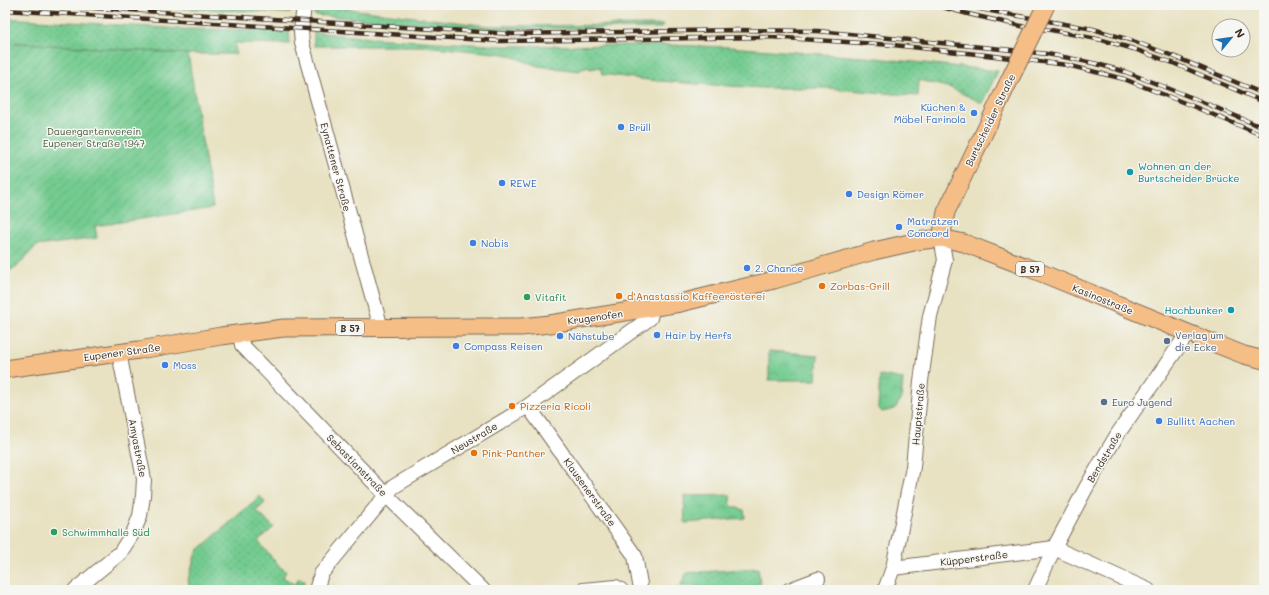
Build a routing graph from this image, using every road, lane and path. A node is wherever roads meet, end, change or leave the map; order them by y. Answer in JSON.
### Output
{"nodes":[{"id":1,"x":304,"y":5,"type":"edge"},
{"id":2,"x":1046,"y":5,"type":"edge"},
{"id":3,"x":941,"y":238,"type":"junction"},
{"id":4,"x":652,"y":308,"type":"junction"},
{"id":5,"x":381,"y":328,"type":"junction"},
{"id":6,"x":1188,"y":333,"type":"junction"},
{"id":7,"x":240,"y":334,"type":"junction"},
{"id":8,"x":119,"y":353,"type":"junction"},
{"id":9,"x":1264,"y":360,"type":"edge"},
{"id":10,"x":5,"y":369,"type":"edge"},
{"id":11,"x":528,"y":406,"type":"junction"},
{"id":12,"x":386,"y":495,"type":"junction"},
{"id":13,"x":1054,"y":548,"type":"junction"},
{"id":14,"x":893,"y":568,"type":"junction"},
{"id":15,"x":818,"y":579,"type":"dead end"},
{"id":16,"x":645,"y":587,"type":"edge"},
{"id":17,"x":75,"y":590,"type":"edge"},
{"id":18,"x":316,"y":590,"type":"edge"},
{"id":19,"x":483,"y":590,"type":"edge"},
{"id":20,"x":583,"y":590,"type":"edge"},
{"id":21,"x":621,"y":590,"type":"edge"},
{"id":22,"x":626,"y":590,"type":"edge"},
{"id":23,"x":789,"y":590,"type":"edge"},
{"id":24,"x":886,"y":590,"type":"edge"},
{"id":25,"x":1035,"y":590,"type":"edge"},
{"id":26,"x":1148,"y":590,"type":"edge"}],
"edges":[{"from":1,"to":5,"type":"street","name":"Eynattener Straße"},
{"from":2,"to":3,"type":"main road","name":"Burtscheider Straße","bridge":true},
{"from":3,"to":4,"type":"main road","name":"Krugenofen","number":"B 57"},
{"from":3,"to":6,"type":"main road","name":"Kasinostraße","number":"B 57"},
{"from":3,"to":14,"type":"street","name":"Hauptstraße"},
{"from":4,"to":5,"type":"main road","name":"Krugenofen","number":"B 57"},
{"from":4,"to":11,"type":"street","name":"Neustraße"},
{"from":5,"to":7,"type":"main road","name":"Krugenofen","number":"B 57"},
{"from":6,"to":9,"type":"main road","name":"Kasinostraße","number":"B 57"},
{"from":6,"to":13,"type":"street","name":"Bendstraße"},
{"from":7,"to":8,"type":"main road","name":"Eupener Straße","number":"B 57"},
{"from":7,"to":12,"type":"street","name":"Sebastianstraße"},
{"from":8,"to":10,"type":"main road","name":"Eupener Straße","number":"B 57"},
{"from":8,"to":17,"type":"street","name":"Amyastraße"},
{"from":11,"to":12,"type":"street","name":"Neustraße"},
{"from":11,"to":16,"type":"street","name":"Klausenerstraße"},
{"from":12,"to":18,"type":"street","name":"Neustraße"},
{"from":12,"to":19,"type":"street","name":"Sebastianstraße"},
{"from":13,"to":14,"type":"street","name":"Küpperstraße"},
{"from":13,"to":25,"type":"street","name":"Bendstraße"},
{"from":13,"to":26,"type":"street"},
{"from":14,"to":24,"type":"street","name":"Hauptstraße"},
{"from":15,"to":23,"type":"street"},
{"from":16,"to":22,"type":"street"},
{"from":20,"to":21,"type":"street"}]}
